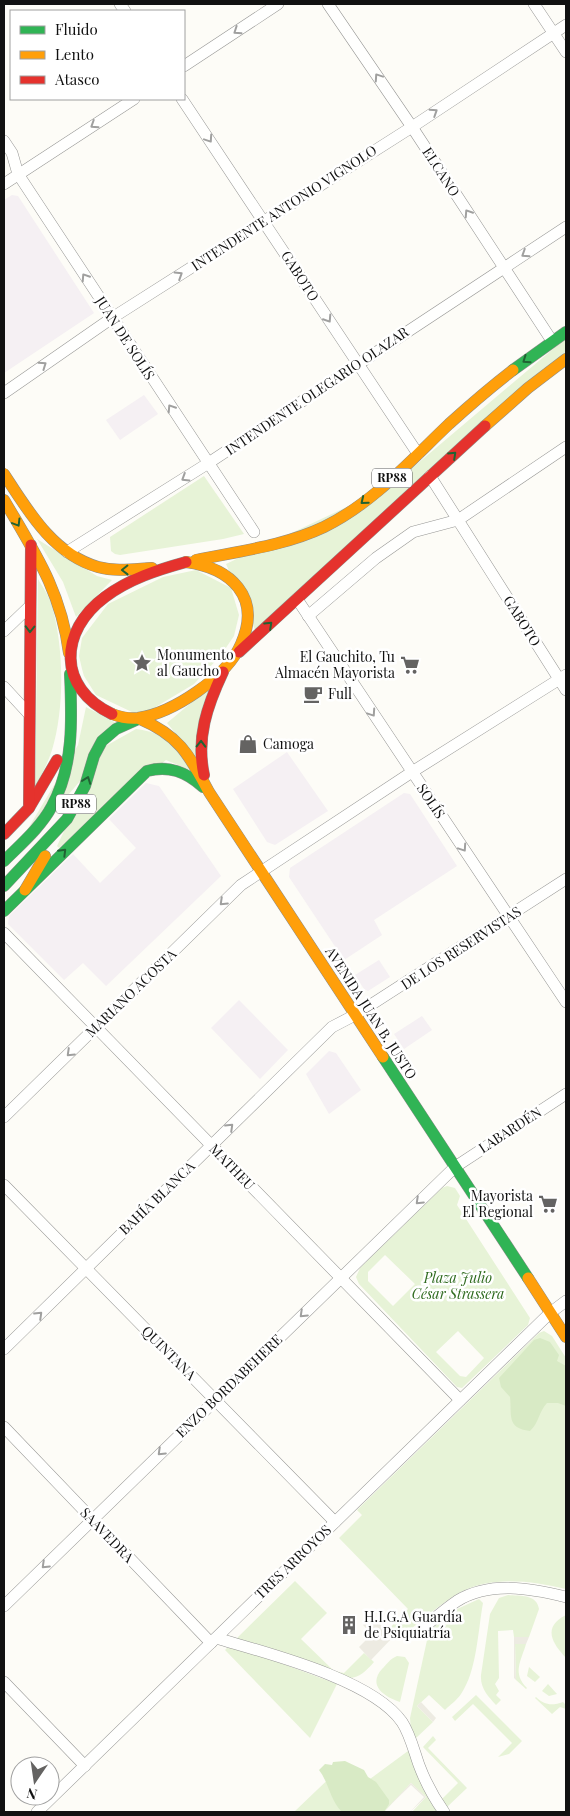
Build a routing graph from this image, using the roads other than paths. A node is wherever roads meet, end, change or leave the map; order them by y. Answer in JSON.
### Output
{"nodes":[{"id":1,"x":278,"y":4,"type":"edge"},
{"id":2,"x":328,"y":4,"type":"edge"},
{"id":3,"x":534,"y":4,"type":"edge"},
{"id":4,"x":566,"y":24,"type":"edge"},
{"id":5,"x":554,"y":33,"type":"junction"},
{"id":6,"x":566,"y":52,"type":"edge"},
{"id":7,"x":185,"y":65,"type":"edge"},
{"id":8,"x":132,"y":100,"type":"edge"},
{"id":9,"x":183,"y":100,"type":"edge"},
{"id":10,"x":412,"y":127,"type":"junction"},
{"id":11,"x":4,"y":141,"type":"edge"},
{"id":12,"x":18,"y":174,"type":"junction"},
{"id":13,"x":4,"y":184,"type":"edge"},
{"id":14,"x":265,"y":221,"type":"junction"},
{"id":15,"x":566,"y":227,"type":"edge"},
{"id":16,"x":503,"y":268,"type":"junction"},
{"id":17,"x":112,"y":318,"type":"junction"},
{"id":18,"x":566,"y":332,"type":"edge"},
{"id":19,"x":552,"y":342,"type":"junction"},
{"id":20,"x":566,"y":361,"type":"edge"},
{"id":21,"x":357,"y":363,"type":"junction"},
{"id":22,"x":4,"y":393,"type":"edge"},
{"id":23,"x":566,"y":447,"type":"edge"},
{"id":24,"x":418,"y":454,"type":"junction"},
{"id":25,"x":207,"y":464,"type":"junction"},
{"id":26,"x":4,"y":474,"type":"edge"},
{"id":27,"x":430,"y":476,"type":"junction"},
{"id":28,"x":4,"y":500,"type":"edge"},
{"id":29,"x":458,"y":520,"type":"junction"},
{"id":30,"x":254,"y":532,"type":"dead end"},
{"id":31,"x":31,"y":545,"type":"junction"},
{"id":32,"x":66,"y":552,"type":"junction"},
{"id":33,"x":186,"y":562,"type":"junction"},
{"id":34,"x":173,"y":565,"type":"junction"},
{"id":35,"x":297,"y":599,"type":"junction"},
{"id":36,"x":30,"y":606,"type":"junction"},
{"id":37,"x":308,"y":616,"type":"junction"},
{"id":38,"x":4,"y":631,"type":"edge"},
{"id":39,"x":69,"y":653,"type":"junction"},
{"id":40,"x":229,"y":662,"type":"junction"},
{"id":41,"x":70,"y":668,"type":"junction"},
{"id":42,"x":563,"y":677,"type":"edge"},
{"id":43,"x":4,"y":687,"type":"edge"},
{"id":44,"x":566,"y":690,"type":"edge"},
{"id":45,"x":28,"y":713,"type":"junction"},
{"id":46,"x":138,"y":719,"type":"junction"},
{"id":47,"x":71,"y":730,"type":"junction"},
{"id":48,"x":412,"y":772,"type":"junction"},
{"id":49,"x":208,"y":792,"type":"junction"},
{"id":50,"x":29,"y":808,"type":"junction"},
{"id":51,"x":67,"y":819,"type":"junction"},
{"id":52,"x":4,"y":834,"type":"edge"},
{"id":53,"x":4,"y":861,"type":"edge"},
{"id":54,"x":261,"y":872,"type":"junction"},
{"id":55,"x":566,"y":879,"type":"edge"},
{"id":56,"x":4,"y":886,"type":"edge"},
{"id":57,"x":25,"y":890,"type":"junction"},
{"id":58,"x":4,"y":911,"type":"edge"},
{"id":59,"x":510,"y":916,"type":"junction"},
{"id":60,"x":4,"y":933,"type":"edge"},
{"id":61,"x":566,"y":1002,"type":"edge"},
{"id":62,"x":355,"y":1016,"type":"junction"},
{"id":63,"x":332,"y":1027,"type":"joint"},
{"id":64,"x":96,"y":1028,"type":"junction"},
{"id":65,"x":566,"y":1094,"type":"edge"},
{"id":66,"x":4,"y":1117,"type":"edge"},
{"id":67,"x":211,"y":1146,"type":"junction"},
{"id":68,"x":454,"y":1167,"type":"junction"},
{"id":69,"x":4,"y":1185,"type":"edge"},
{"id":70,"x":85,"y":1269,"type":"junction"},
{"id":71,"x":340,"y":1277,"type":"junction"},
{"id":72,"x":566,"y":1301,"type":"edge"},
{"id":73,"x":550,"y":1313,"type":"junction"},
{"id":74,"x":566,"y":1337,"type":"edge"},
{"id":75,"x":4,"y":1349,"type":"edge"},
{"id":76,"x":215,"y":1399,"type":"junction"},
{"id":77,"x":460,"y":1400,"type":"junction"},
{"id":78,"x":4,"y":1427,"type":"edge"},
{"id":79,"x":92,"y":1519,"type":"junction"},
{"id":80,"x":335,"y":1522,"type":"junction"},
{"id":81,"x":566,"y":1597,"type":"edge"},
{"id":82,"x":4,"y":1606,"type":"edge"},
{"id":83,"x":424,"y":1628,"type":"dead end"},
{"id":84,"x":214,"y":1640,"type":"junction"},
{"id":85,"x":4,"y":1682,"type":"edge"},
{"id":86,"x":85,"y":1766,"type":"junction"},
{"id":87,"x":38,"y":1812,"type":"edge"},
{"id":88,"x":444,"y":1812,"type":"edge"}],
"edges":[{"from":1,"to":7,"type":"street","one_way":true},
{"from":10,"to":2,"type":"street","name":"ELCANO","one_way":true},
{"from":3,"to":5,"type":"street"},
{"from":4,"to":5,"type":"street","name":"INTENDENTE ANTONIO VIGNOLO"},
{"from":5,"to":6,"type":"street"},
{"from":10,"to":5,"type":"street","name":"INTENDENTE ANTONIO VIGNOLO","one_way":true},
{"from":8,"to":12,"type":"street","one_way":true},
{"from":9,"to":14,"type":"street","name":"GABOTO","one_way":true},
{"from":10,"to":14,"type":"street","name":"INTENDENTE ANTONIO VIGNOLO"},
{"from":16,"to":10,"type":"street","name":"ELCANO","one_way":true},
{"from":11,"to":12,"type":"street","name":"JUAN DE SOLÍS"},
{"from":12,"to":13,"type":"street"},
{"from":17,"to":12,"type":"street","name":"JUAN DE SOLÍS","one_way":true},
{"from":17,"to":14,"type":"street","name":"INTENDENTE ANTONIO VIGNOLO","one_way":true},
{"from":14,"to":21,"type":"street","name":"GABOTO","one_way":true},
{"from":15,"to":16,"type":"street","name":"INTENDENTE OLEGARIO OLAZAR","one_way":true},
{"from":16,"to":19,"type":"street","name":"ELCANO"},
{"from":16,"to":21,"type":"street","name":"INTENDENTE OLEGARIO OLAZAR"},
{"from":22,"to":17,"type":"street","name":"INTENDENTE ANTONIO VIGNOLO","one_way":true},
{"from":25,"to":17,"type":"street","name":"JUAN DE SOLÍS","one_way":true},
{"from":18,"to":19,"type":"main road","number":"RP88"},
{"from":19,"to":24,"type":"main road","number":"RP88","one_way":true},
{"from":27,"to":20,"type":"main road","number":"RP88","one_way":true},
{"from":21,"to":24,"type":"street","name":"GABOTO"},
{"from":21,"to":25,"type":"street","name":"INTENDENTE OLEGARIO OLAZAR"},
{"from":23,"to":29,"type":"street"},
{"from":24,"to":33,"type":"main road","number":"RP88","one_way":true},
{"from":25,"to":30,"type":"street","name":"JUAN DE SOLÍS"},
{"from":25,"to":32,"type":"street","name":"INTENDENTE OLEGARIO OLAZAR","one_way":true},
{"from":26,"to":32,"type":"main road"},
{"from":27,"to":29,"type":"street","name":"GABOTO"},
{"from":27,"to":35,"type":"main road","number":"RP88"},
{"from":28,"to":31,"type":"main road","one_way":true},
{"from":29,"to":37,"type":"street"},
{"from":29,"to":42,"type":"street","name":"GABOTO"},
{"from":31,"to":36,"type":"main road"},
{"from":31,"to":39,"type":"main road"},
{"from":34,"to":32,"type":"main road","one_way":true},
{"from":33,"to":34,"type":"main road","number":"RP88"},
{"from":33,"to":40,"type":"main road","number":"RP88"},
{"from":34,"to":39,"type":"main road","number":"RP88"},
{"from":35,"to":37,"type":"street","name":"SOLÍS"},
{"from":40,"to":35,"type":"main road","number":"RP88","one_way":true},
{"from":36,"to":38,"type":"street"},
{"from":36,"to":45,"type":"main road","one_way":true},
{"from":37,"to":48,"type":"street","name":"SOLÍS","one_way":true},
{"from":39,"to":41,"type":"main road","number":"RP88"},
{"from":40,"to":46,"type":"main road","number":"RP88"},
{"from":49,"to":40,"type":"main road","one_way":true},
{"from":41,"to":46,"type":"main road","number":"RP88"},
{"from":41,"to":47,"type":"main road","number":"RP88"},
{"from":42,"to":44,"type":"street","name":"GABOTO"},
{"from":42,"to":48,"type":"street","name":"MARIANO ACOSTA"},
{"from":43,"to":45,"type":"street"},
{"from":45,"to":50,"type":"main road"},
{"from":46,"to":49,"type":"main road","name":"AVENIDA JUAN B. JUSTO"},
{"from":51,"to":46,"type":"main road","number":"RP88","one_way":true},
{"from":47,"to":50,"type":"main road"},
{"from":47,"to":53,"type":"main road","number":"RP88"},
{"from":48,"to":54,"type":"street","name":"MARIANO ACOSTA"},
{"from":48,"to":59,"type":"street","name":"SOLÍS","one_way":true},
{"from":49,"to":54,"type":"main road","name":"AVENIDA JUAN B. JUSTO"},
{"from":57,"to":49,"type":"main road","one_way":true},
{"from":50,"to":52,"type":"main road"},
{"from":51,"to":56,"type":"main road","number":"RP88"},
{"from":51,"to":57,"type":"main road"},
{"from":54,"to":62,"type":"main road","name":"AVENIDA JUAN B. JUSTO"},
{"from":54,"to":64,"type":"street","name":"MARIANO ACOSTA","one_way":true},
{"from":55,"to":59,"type":"street","name":"DE LOS RESERVISTAS"},
{"from":57,"to":58,"type":"main road"},
{"from":59,"to":61,"type":"street","name":"SOLÍS"},
{"from":59,"to":62,"type":"street","name":"DE LOS RESERVISTAS"},
{"from":60,"to":64,"type":"street","name":"MATHEU"},
{"from":62,"to":63,"type":"street","name":"DE LOS RESERVISTAS"},
{"from":62,"to":68,"type":"main road","name":"AVENIDA JUAN B. JUSTO"},
{"from":67,"to":63,"type":"street","name":"BAHÍA BLANCA","one_way":true},
{"from":64,"to":66,"type":"street","name":"MARIANO ACOSTA","one_way":true},
{"from":64,"to":67,"type":"street","name":"MATHEU"},
{"from":65,"to":68,"type":"street","name":"LABARDÉN"},
{"from":67,"to":70,"type":"street","name":"BAHÍA BLANCA"},
{"from":67,"to":71,"type":"street","name":"MATHEU"},
{"from":68,"to":71,"type":"street","name":"ENZO BORDABEHERE","one_way":true},
{"from":68,"to":73,"type":"main road","name":"AVENIDA JUAN B. JUSTO"},
{"from":69,"to":70,"type":"street","name":"QUINTANA"},
{"from":75,"to":70,"type":"street","name":"BAHÍA BLANCA","one_way":true},
{"from":70,"to":76,"type":"street","name":"QUINTANA"},
{"from":71,"to":76,"type":"street","name":"ENZO BORDABEHERE","one_way":true},
{"from":71,"to":77,"type":"street","name":"MATHEU"},
{"from":72,"to":73,"type":"street","name":"TRES ARROYOS"},
{"from":73,"to":74,"type":"main road","name":"AVENIDA JUAN B. JUSTO"},
{"from":73,"to":77,"type":"street","name":"TRES ARROYOS"},
{"from":76,"to":79,"type":"street","name":"ENZO BORDABEHERE","one_way":true},
{"from":76,"to":80,"type":"street","name":"QUINTANA"},
{"from":77,"to":80,"type":"street","name":"TRES ARROYOS"},
{"from":78,"to":79,"type":"street","name":"SAAVEDRA"},
{"from":79,"to":82,"type":"street","name":"ENZO BORDABEHERE","one_way":true},
{"from":79,"to":84,"type":"street","name":"SAAVEDRA"},
{"from":80,"to":84,"type":"street","name":"TRES ARROYOS"},
{"from":81,"to":83,"type":"street"},
{"from":84,"to":86,"type":"street","name":"TRES ARROYOS"},
{"from":84,"to":88,"type":"street"},
{"from":85,"to":86,"type":"street"},
{"from":86,"to":87,"type":"street","name":"TRES ARROYOS"}]}
